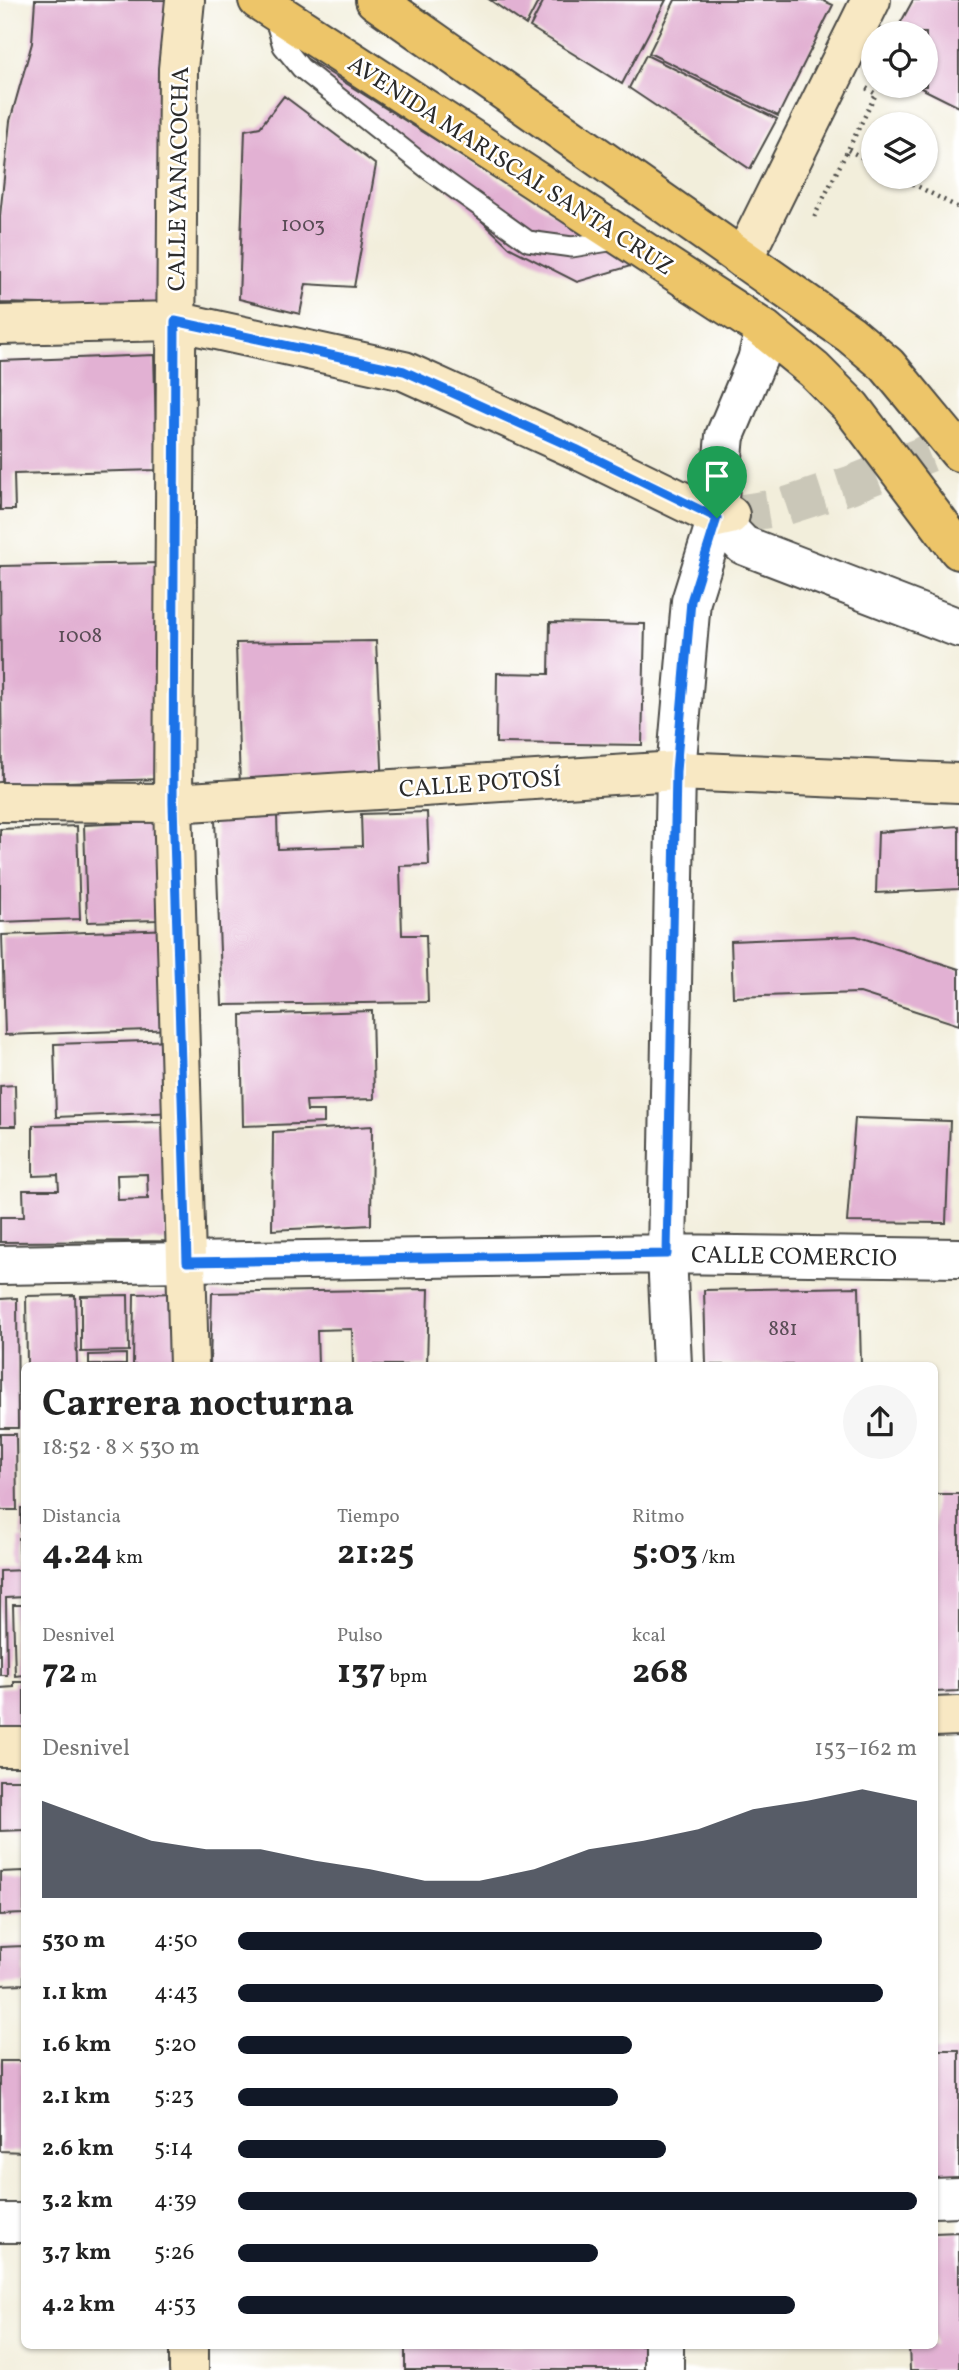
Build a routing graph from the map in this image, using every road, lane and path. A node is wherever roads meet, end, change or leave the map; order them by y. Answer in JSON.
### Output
{"nodes":[{"id":1,"x":185,"y":0,"type":"edge"},
{"id":2,"x":375,"y":0,"type":"edge"},
{"id":3,"x":871,"y":0,"type":"edge"},
{"id":4,"x":264,"y":4,"type":"edge"},
{"id":5,"x":874,"y":98,"type":"edge"},
{"id":6,"x":848,"y":150,"type":"junction"},
{"id":7,"x":861,"y":157,"type":"edge"},
{"id":8,"x":923,"y":189,"type":"edge"},
{"id":9,"x":959,"y":208,"type":"edge"},
{"id":10,"x":814,"y":216,"type":"dead end"},
{"id":11,"x":624,"y":239,"type":"junction"},
{"id":12,"x":743,"y":259,"type":"junction"},
{"id":13,"x":175,"y":321,"type":"junction"},
{"id":14,"x":0,"y":325,"type":"edge"},
{"id":15,"x":765,"y":330,"type":"junction"},
{"id":16,"x":959,"y":452,"type":"edge"},
{"id":17,"x":724,"y":517,"type":"junction"},
{"id":18,"x":959,"y":550,"type":"edge"},
{"id":19,"x":959,"y":628,"type":"edge"},
{"id":20,"x":676,"y":771,"type":"junction"},
{"id":21,"x":959,"y":783,"type":"edge"},
{"id":22,"x":0,"y":802,"type":"edge"},
{"id":23,"x":173,"y":803,"type":"junction"},
{"id":24,"x":667,"y":1254,"type":"junction"},
{"id":25,"x":959,"y":1258,"type":"edge"},
{"id":26,"x":187,"y":1262,"type":"junction"},
{"id":27,"x":0,"y":1265,"type":"edge"},
{"id":28,"x":189,"y":1362,"type":"edge"},
{"id":29,"x":672,"y":1362,"type":"edge"},
{"id":30,"x":959,"y":1716,"type":"edge"},
{"id":31,"x":938,"y":1717,"type":"edge"},
{"id":32,"x":0,"y":1747,"type":"edge"},
{"id":33,"x":21,"y":1747,"type":"edge"},
{"id":34,"x":959,"y":2197,"type":"edge"},
{"id":35,"x":938,"y":2198,"type":"edge"},
{"id":36,"x":0,"y":2223,"type":"edge"},
{"id":37,"x":21,"y":2223,"type":"edge"},
{"id":38,"x":189,"y":2349,"type":"edge"},
{"id":39,"x":664,"y":2349,"type":"edge"},
{"id":40,"x":189,"y":2370,"type":"edge"},
{"id":41,"x":664,"y":2370,"type":"edge"}],
"edges":[{"from":1,"to":13,"type":"street","name":"CALLE YANACOCHA"},
{"from":2,"to":12,"type":"main road","name":"AVENIDA MARISCAL SANTA CRUZ"},
{"from":3,"to":12,"type":"street"},
{"from":4,"to":11,"type":"main road","name":"AVENIDA MARISCAL SANTA CRUZ"},
{"from":4,"to":11,"type":"lane"},
{"from":5,"to":6,"type":"path"},
{"from":6,"to":7,"type":"path"},
{"from":6,"to":10,"type":"path"},
{"from":8,"to":9,"type":"path"},
{"from":11,"to":15,"type":"main road","name":"AVENIDA MARISCAL SANTA CRUZ"},
{"from":12,"to":16,"type":"main road","name":"AVENIDA MARISCAL SANTA CRUZ"},
{"from":13,"to":14,"type":"street"},
{"from":13,"to":17,"type":"street"},
{"from":13,"to":23,"type":"street","name":"CALLE YANACOCHA"},
{"from":15,"to":17,"type":"street"},
{"from":15,"to":18,"type":"main road","name":"AVENIDA MARISCAL SANTA CRUZ"},
{"from":17,"to":19,"type":"street"},
{"from":17,"to":20,"type":"street"},
{"from":20,"to":21,"type":"street","name":"CALLE POTOSÍ"},
{"from":20,"to":23,"type":"street","name":"CALLE POTOSÍ"},
{"from":20,"to":24,"type":"street"},
{"from":22,"to":23,"type":"street","name":"CALLE POTOSÍ"},
{"from":23,"to":26,"type":"street","name":"CALLE YANACOCHA"},
{"from":24,"to":25,"type":"street","name":"CALLE COMERCIO"},
{"from":24,"to":26,"type":"street","name":"CALLE COMERCIO"},
{"from":24,"to":29,"type":"street"},
{"from":26,"to":27,"type":"street","name":"CALLE COMERCIO"},
{"from":26,"to":28,"type":"street","name":"CALLE YANACOCHA"},
{"from":30,"to":31,"type":"street"},
{"from":32,"to":33,"type":"street"},
{"from":34,"to":35,"type":"street"},
{"from":36,"to":37,"type":"street"},
{"from":38,"to":40,"type":"street"},
{"from":39,"to":41,"type":"street"}]}
